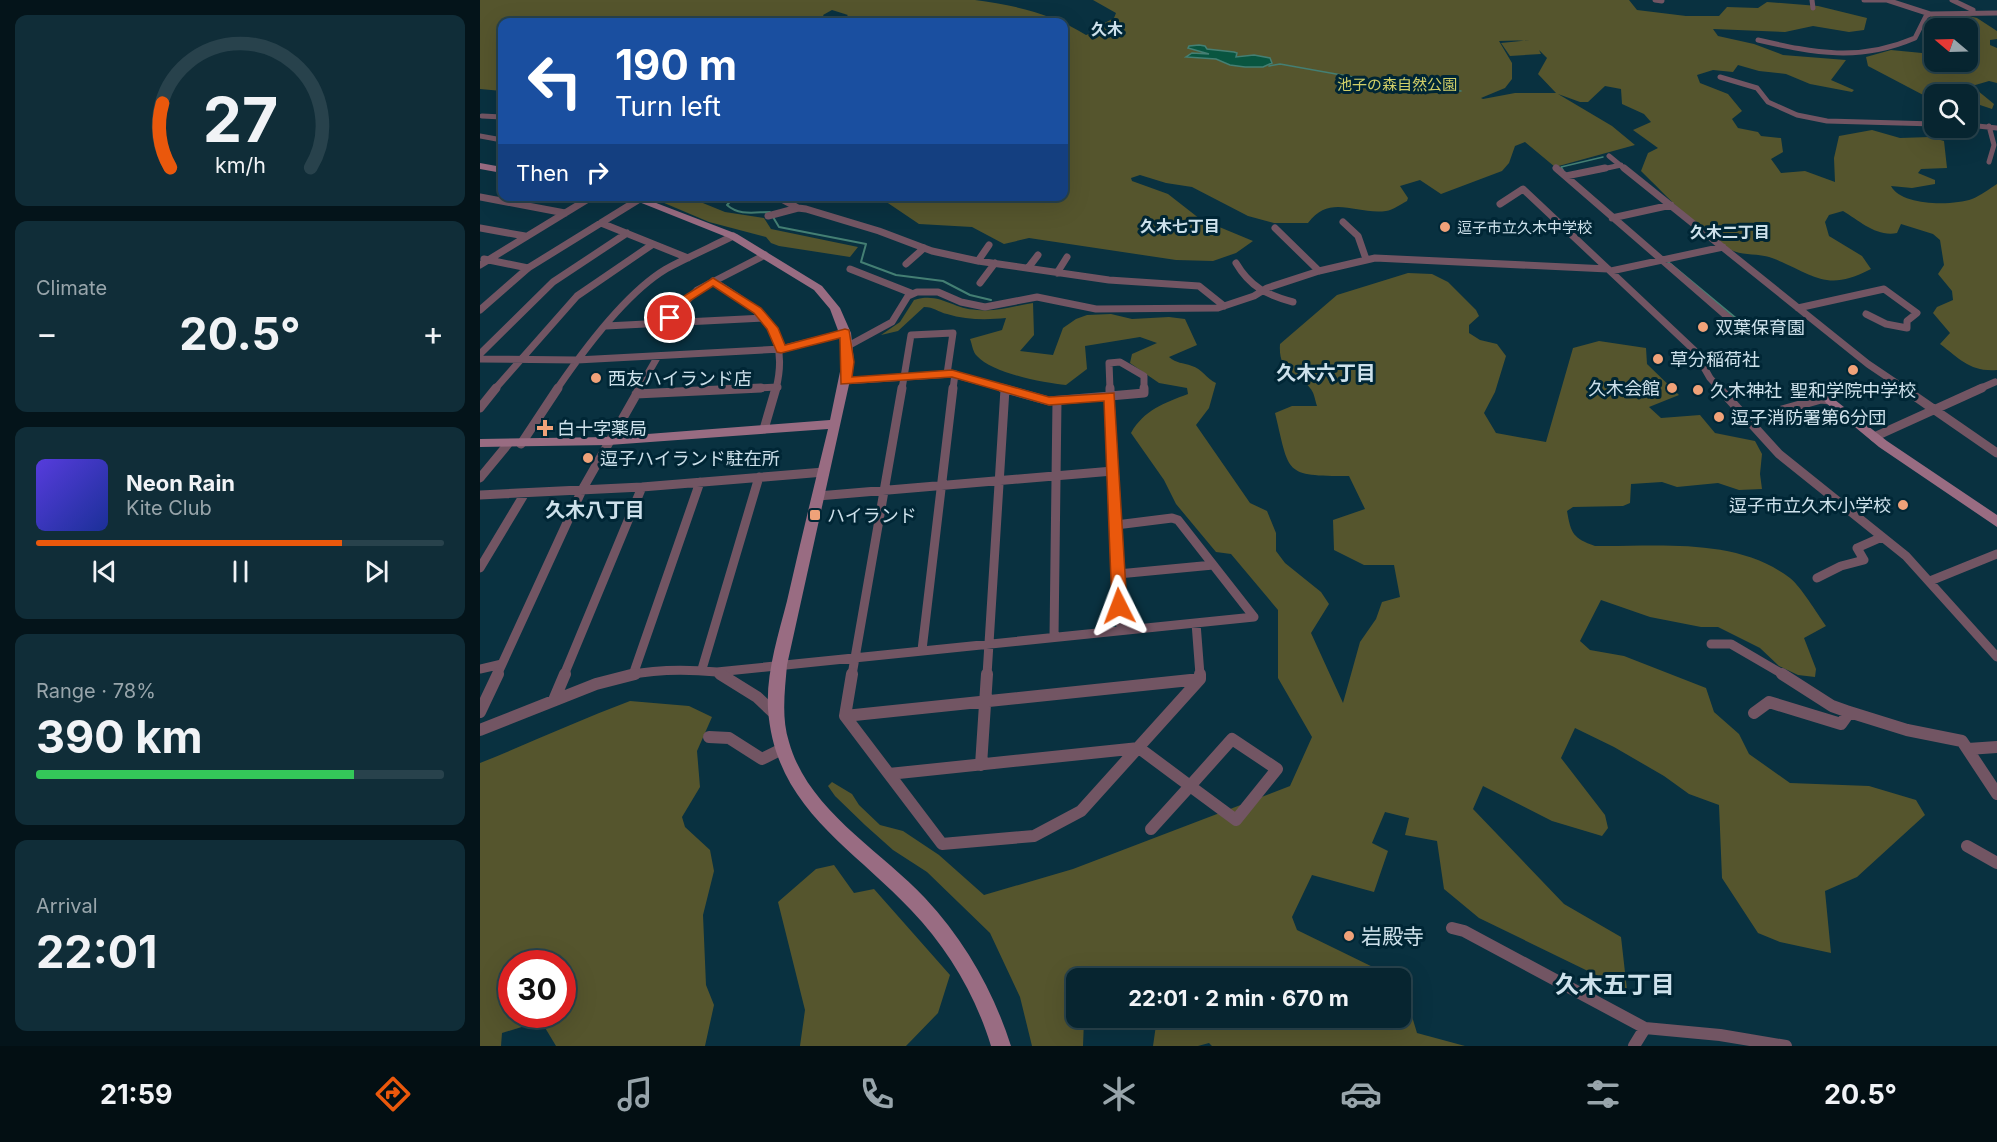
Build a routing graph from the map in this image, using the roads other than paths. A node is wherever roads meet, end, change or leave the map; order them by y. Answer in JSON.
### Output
{"nodes":[{"id":1,"x":1655,"y":0,"type":"edge"},
{"id":2,"x":1812,"y":0,"type":"edge"},
{"id":3,"x":1864,"y":0,"type":"edge"},
{"id":4,"x":1887,"y":0,"type":"edge"},
{"id":5,"x":1952,"y":0,"type":"edge"},
{"id":6,"x":1662,"y":1,"type":"edge"},
{"id":7,"x":1813,"y":8,"type":"dead end"},
{"id":8,"x":1978,"y":12,"type":"junction"},
{"id":9,"x":1997,"y":12,"type":"edge"},
{"id":10,"x":1930,"y":14,"type":"junction"},
{"id":11,"x":1758,"y":40,"type":"dead end"},
{"id":12,"x":1720,"y":77,"type":"dead end"},
{"id":13,"x":481,"y":115,"type":"edge"},
{"id":14,"x":498,"y":117,"type":"edge"},
{"id":15,"x":1924,"y":124,"type":"edge"},
{"id":16,"x":1978,"y":125,"type":"edge"},
{"id":17,"x":1989,"y":126,"type":"junction"},
{"id":18,"x":1997,"y":128,"type":"edge"},
{"id":19,"x":480,"y":136,"type":"edge"},
{"id":20,"x":498,"y":139,"type":"edge"},
{"id":21,"x":1609,"y":156,"type":"dead end"},
{"id":22,"x":1989,"y":162,"type":"dead end"},
{"id":23,"x":1621,"y":165,"type":"junction"},
{"id":24,"x":480,"y":166,"type":"edge"},
{"id":25,"x":1556,"y":168,"type":"dead end"},
{"id":26,"x":498,"y":169,"type":"edge"},
{"id":27,"x":1568,"y":176,"type":"junction"},
{"id":28,"x":480,"y":197,"type":"edge"},
{"id":29,"x":498,"y":200,"type":"edge"},
{"id":30,"x":501,"y":201,"type":"edge"},
{"id":31,"x":585,"y":201,"type":"edge"},
{"id":32,"x":629,"y":201,"type":"edge"},
{"id":33,"x":641,"y":201,"type":"edge"},
{"id":34,"x":785,"y":201,"type":"edge"},
{"id":35,"x":1500,"y":204,"type":"dead end"},
{"id":36,"x":1671,"y":205,"type":"junction"},
{"id":37,"x":798,"y":208,"type":"junction"},
{"id":38,"x":565,"y":213,"type":"junction"},
{"id":39,"x":771,"y":216,"type":"dead end"},
{"id":40,"x":1614,"y":217,"type":"junction"},
{"id":41,"x":1343,"y":222,"type":"dead end"},
{"id":42,"x":601,"y":223,"type":"junction"},
{"id":43,"x":480,"y":228,"type":"edge"},
{"id":44,"x":1275,"y":228,"type":"dead end"},
{"id":45,"x":627,"y":234,"type":"junction"},
{"id":46,"x":733,"y":236,"type":"junction"},
{"id":47,"x":525,"y":237,"type":"junction"},
{"id":48,"x":653,"y":244,"type":"junction"},
{"id":49,"x":989,"y":245,"type":"dead end"},
{"id":50,"x":1723,"y":247,"type":"junction"},
{"id":51,"x":924,"y":248,"type":"junction"},
{"id":52,"x":765,"y":255,"type":"junction"},
{"id":53,"x":1038,"y":255,"type":"dead end"},
{"id":54,"x":1067,"y":257,"type":"dead end"},
{"id":55,"x":688,"y":258,"type":"junction"},
{"id":56,"x":1366,"y":259,"type":"junction"},
{"id":57,"x":1664,"y":260,"type":"junction"},
{"id":58,"x":482,"y":261,"type":"edge"},
{"id":59,"x":978,"y":261,"type":"junction"},
{"id":60,"x":1236,"y":263,"type":"dead end"},
{"id":61,"x":906,"y":264,"type":"dead end"},
{"id":62,"x":995,"y":264,"type":"junction"},
{"id":63,"x":528,"y":268,"type":"junction"},
{"id":64,"x":1028,"y":268,"type":"junction"},
{"id":65,"x":850,"y":269,"type":"dead end"},
{"id":66,"x":1610,"y":270,"type":"junction"},
{"id":67,"x":1319,"y":271,"type":"junction"},
{"id":68,"x":1057,"y":273,"type":"junction"},
{"id":69,"x":713,"y":281,"type":"junction"},
{"id":70,"x":980,"y":283,"type":"dead end"},
{"id":71,"x":1260,"y":292,"type":"junction"},
{"id":72,"x":911,"y":293,"type":"junction"},
{"id":73,"x":1293,"y":302,"type":"dead end"},
{"id":74,"x":1224,"y":306,"type":"junction"},
{"id":75,"x":1798,"y":308,"type":"junction"},
{"id":76,"x":480,"y":310,"type":"edge"},
{"id":77,"x":1866,"y":314,"type":"dead end"},
{"id":78,"x":765,"y":318,"type":"junction"},
{"id":79,"x":667,"y":323,"type":"junction"},
{"id":80,"x":606,"y":326,"type":"junction"},
{"id":81,"x":1748,"y":332,"type":"dead end"},
{"id":82,"x":845,"y":333,"type":"junction"},
{"id":83,"x":848,"y":346,"type":"junction"},
{"id":84,"x":781,"y":349,"type":"junction"},
{"id":85,"x":480,"y":354,"type":"edge"},
{"id":86,"x":658,"y":356,"type":"junction"},
{"id":87,"x":480,"y":359,"type":"edge"},
{"id":88,"x":519,"y":360,"type":"junction"},
{"id":89,"x":577,"y":360,"type":"junction"},
{"id":90,"x":951,"y":374,"type":"junction"},
{"id":91,"x":903,"y":377,"type":"junction"},
{"id":92,"x":845,"y":381,"type":"junction"},
{"id":93,"x":1995,"y":382,"type":"dead end"},
{"id":94,"x":778,"y":387,"type":"junction"},
{"id":95,"x":1005,"y":389,"type":"junction"},
{"id":96,"x":636,"y":394,"type":"junction"},
{"id":97,"x":480,"y":396,"type":"edge"},
{"id":98,"x":490,"y":396,"type":"junction"},
{"id":99,"x":1110,"y":396,"type":"junction"},
{"id":100,"x":1830,"y":400,"type":"joint"},
{"id":101,"x":1057,"y":401,"type":"junction"},
{"id":102,"x":480,"y":408,"type":"edge"},
{"id":103,"x":1932,"y":409,"type":"junction"},
{"id":104,"x":1747,"y":420,"type":"junction"},
{"id":105,"x":835,"y":424,"type":"junction"},
{"id":106,"x":764,"y":429,"type":"junction"},
{"id":107,"x":1875,"y":437,"type":"junction"},
{"id":108,"x":609,"y":441,"type":"junction"},
{"id":109,"x":480,"y":443,"type":"edge"},
{"id":110,"x":515,"y":444,"type":"junction"},
{"id":111,"x":1997,"y":453,"type":"edge"},
{"id":112,"x":1113,"y":471,"type":"junction"},
{"id":113,"x":824,"y":472,"type":"junction"},
{"id":114,"x":1056,"y":476,"type":"junction"},
{"id":115,"x":759,"y":477,"type":"junction"},
{"id":116,"x":480,"y":478,"type":"edge"},
{"id":117,"x":999,"y":480,"type":"junction"},
{"id":118,"x":700,"y":482,"type":"junction"},
{"id":119,"x":941,"y":486,"type":"junction"},
{"id":120,"x":642,"y":487,"type":"junction"},
{"id":121,"x":582,"y":490,"type":"junction"},
{"id":122,"x":883,"y":490,"type":"junction"},
{"id":123,"x":525,"y":493,"type":"junction"},
{"id":124,"x":480,"y":495,"type":"edge"},
{"id":125,"x":818,"y":496,"type":"junction"},
{"id":126,"x":1997,"y":522,"type":"edge"},
{"id":127,"x":1116,"y":525,"type":"junction"},
{"id":128,"x":1882,"y":537,"type":"junction"},
{"id":129,"x":1997,"y":554,"type":"edge"},
{"id":130,"x":1213,"y":565,"type":"junction"},
{"id":131,"x":480,"y":568,"type":"edge"},
{"id":132,"x":1118,"y":573,"type":"junction"},
{"id":133,"x":1817,"y":578,"type":"dead end"},
{"id":134,"x":1930,"y":581,"type":"junction"},
{"id":135,"x":1196,"y":623,"type":"junction"},
{"id":136,"x":1120,"y":630,"type":"junction"},
{"id":137,"x":1054,"y":637,"type":"junction"},
{"id":138,"x":988,"y":644,"type":"junction"},
{"id":139,"x":1712,"y":644,"type":"dead end"},
{"id":140,"x":921,"y":650,"type":"junction"},
{"id":141,"x":854,"y":657,"type":"junction"},
{"id":142,"x":1997,"y":657,"type":"edge"},
{"id":143,"x":502,"y":664,"type":"junction"},
{"id":144,"x":779,"y":664,"type":"junction"},
{"id":145,"x":480,"y":669,"type":"edge"},
{"id":146,"x":702,"y":669,"type":"junction"},
{"id":147,"x":634,"y":672,"type":"junction"},
{"id":148,"x":717,"y":672,"type":"junction"},
{"id":149,"x":1200,"y":679,"type":"junction"},
{"id":150,"x":554,"y":700,"type":"junction"},
{"id":151,"x":985,"y":701,"type":"junction"},
{"id":152,"x":1846,"y":711,"type":"junction"},
{"id":153,"x":480,"y":712,"type":"edge"},
{"id":154,"x":1754,"y":713,"type":"dead end"},
{"id":155,"x":775,"y":714,"type":"junction"},
{"id":156,"x":845,"y":716,"type":"junction"},
{"id":157,"x":480,"y":730,"type":"edge"},
{"id":158,"x":709,"y":737,"type":"dead end"},
{"id":159,"x":1997,"y":747,"type":"edge"},
{"id":160,"x":1139,"y":748,"type":"junction"},
{"id":161,"x":782,"y":749,"type":"junction"},
{"id":162,"x":1968,"y":749,"type":"junction"},
{"id":163,"x":981,"y":765,"type":"junction"},
{"id":164,"x":889,"y":774,"type":"junction"},
{"id":165,"x":1191,"y":786,"type":"junction"},
{"id":166,"x":1997,"y":794,"type":"edge"},
{"id":167,"x":1152,"y":830,"type":"dead end"},
{"id":168,"x":1967,"y":846,"type":"dead end"},
{"id":169,"x":1997,"y":863,"type":"edge"},
{"id":170,"x":1452,"y":928,"type":"dead end"},
{"id":171,"x":1645,"y":1028,"type":"junction"},
{"id":172,"x":1001,"y":1046,"type":"edge"},
{"id":173,"x":1635,"y":1046,"type":"edge"},
{"id":174,"x":1786,"y":1046,"type":"edge"}],
"edges":[{"from":1,"to":6,"type":"street"},
{"from":2,"to":7,"type":"street"},
{"from":3,"to":4,"type":"street"},
{"from":4,"to":10,"type":"street"},
{"from":5,"to":8,"type":"street"},
{"from":8,"to":9,"type":"street"},
{"from":8,"to":10,"type":"street"},
{"from":10,"to":11,"type":"street"},
{"from":12,"to":15,"type":"street"},
{"from":13,"to":14,"type":"street"},
{"from":16,"to":17,"type":"street"},
{"from":17,"to":18,"type":"street"},
{"from":17,"to":22,"type":"street"},
{"from":19,"to":20,"type":"street"},
{"from":21,"to":23,"type":"street"},
{"from":23,"to":27,"type":"street"},
{"from":23,"to":36,"type":"street"},
{"from":24,"to":26,"type":"street"},
{"from":25,"to":27,"type":"street"},
{"from":27,"to":40,"type":"street"},
{"from":28,"to":29,"type":"street"},
{"from":30,"to":38,"type":"street"},
{"from":31,"to":38,"type":"street"},
{"from":32,"to":42,"type":"street"},
{"from":33,"to":46,"type":"street"},
{"from":34,"to":37,"type":"street"},
{"from":35,"to":66,"type":"street"},
{"from":36,"to":40,"type":"street"},
{"from":36,"to":50,"type":"street"},
{"from":37,"to":39,"type":"street"},
{"from":37,"to":51,"type":"street"},
{"from":38,"to":47,"type":"street"},
{"from":40,"to":57,"type":"street"},
{"from":41,"to":56,"type":"street"},
{"from":42,"to":45,"type":"street"},
{"from":42,"to":63,"type":"street"},
{"from":43,"to":47,"type":"street"},
{"from":44,"to":67,"type":"street"},
{"from":45,"to":48,"type":"street"},
{"from":45,"to":85,"type":"street"},
{"from":46,"to":52,"type":"street"},
{"from":46,"to":55,"type":"street"},
{"from":47,"to":58,"type":"street"},
{"from":48,"to":55,"type":"street"},
{"from":48,"to":88,"type":"street"},
{"from":49,"to":59,"type":"street"},
{"from":50,"to":57,"type":"street"},
{"from":50,"to":75,"type":"street"},
{"from":51,"to":59,"type":"street"},
{"from":51,"to":61,"type":"street"},
{"from":52,"to":69,"type":"street"},
{"from":52,"to":82,"type":"street"},
{"from":53,"to":64,"type":"street"},
{"from":54,"to":68,"type":"street"},
{"from":55,"to":80,"type":"street"},
{"from":56,"to":66,"type":"street"},
{"from":56,"to":67,"type":"street"},
{"from":57,"to":66,"type":"street"},
{"from":57,"to":81,"type":"street"},
{"from":58,"to":63,"type":"street"},
{"from":59,"to":62,"type":"street"},
{"from":60,"to":71,"type":"street"},
{"from":62,"to":64,"type":"street"},
{"from":62,"to":70,"type":"street"},
{"from":63,"to":76,"type":"street"},
{"from":64,"to":68,"type":"street"},
{"from":65,"to":72,"type":"street"},
{"from":66,"to":104,"type":"street"},
{"from":67,"to":71,"type":"street"},
{"from":68,"to":74,"type":"street"},
{"from":69,"to":78,"type":"street"},
{"from":69,"to":79,"type":"street"},
{"from":71,"to":73,"type":"street"},
{"from":71,"to":74,"type":"street"},
{"from":72,"to":74,"type":"street"},
{"from":72,"to":83,"type":"street"},
{"from":75,"to":77,"type":"street"},
{"from":75,"to":103,"type":"street"},
{"from":78,"to":79,"type":"street"},
{"from":78,"to":84,"type":"street"},
{"from":79,"to":80,"type":"street"},
{"from":80,"to":89,"type":"street"},
{"from":82,"to":83,"type":"street"},
{"from":82,"to":84,"type":"street"},
{"from":83,"to":92,"type":"street"},
{"from":84,"to":86,"type":"street"},
{"from":84,"to":94,"type":"street"},
{"from":86,"to":89,"type":"street"},
{"from":86,"to":96,"type":"street"},
{"from":87,"to":88,"type":"street"},
{"from":88,"to":89,"type":"street"},
{"from":88,"to":98,"type":"street"},
{"from":89,"to":110,"type":"street"},
{"from":90,"to":91,"type":"street"},
{"from":90,"to":91,"type":"street"},
{"from":90,"to":95,"type":"street"},
{"from":90,"to":119,"type":"street"},
{"from":91,"to":92,"type":"street"},
{"from":91,"to":122,"type":"street"},
{"from":92,"to":105,"type":"street"},
{"from":93,"to":103,"type":"street"},
{"from":94,"to":96,"type":"street"},
{"from":94,"to":106,"type":"street"},
{"from":95,"to":101,"type":"street"},
{"from":95,"to":117,"type":"street"},
{"from":96,"to":108,"type":"street"},
{"from":97,"to":98,"type":"street"},
{"from":98,"to":102,"type":"street"},
{"from":99,"to":99,"type":"street"},
{"from":99,"to":101,"type":"street"},
{"from":99,"to":112,"type":"street"},
{"from":100,"to":104,"type":"street"},
{"from":100,"to":107,"type":"street"},
{"from":101,"to":114,"type":"street"},
{"from":103,"to":107,"type":"street"},
{"from":103,"to":111,"type":"street"},
{"from":104,"to":128,"type":"street"},
{"from":105,"to":106,"type":"street"},
{"from":105,"to":113,"type":"street"},
{"from":106,"to":108,"type":"street"},
{"from":107,"to":126,"type":"street"},
{"from":108,"to":110,"type":"street"},
{"from":108,"to":121,"type":"street"},
{"from":109,"to":110,"type":"street"},
{"from":110,"to":116,"type":"street"},
{"from":112,"to":114,"type":"street"},
{"from":112,"to":127,"type":"street"},
{"from":113,"to":115,"type":"street"},
{"from":113,"to":125,"type":"street"},
{"from":114,"to":117,"type":"street"},
{"from":114,"to":137,"type":"street"},
{"from":115,"to":118,"type":"street"},
{"from":115,"to":146,"type":"street"},
{"from":117,"to":119,"type":"street"},
{"from":117,"to":138,"type":"street"},
{"from":118,"to":120,"type":"street"},
{"from":118,"to":147,"type":"street"},
{"from":119,"to":122,"type":"street"},
{"from":119,"to":140,"type":"street"},
{"from":120,"to":121,"type":"street"},
{"from":120,"to":150,"type":"street"},
{"from":121,"to":123,"type":"street"},
{"from":121,"to":143,"type":"street"},
{"from":122,"to":125,"type":"street"},
{"from":122,"to":141,"type":"street"},
{"from":123,"to":124,"type":"street"},
{"from":123,"to":131,"type":"street"},
{"from":125,"to":144,"type":"street"},
{"from":127,"to":130,"type":"street"},
{"from":127,"to":132,"type":"street"},
{"from":128,"to":133,"type":"street"},
{"from":128,"to":134,"type":"street"},
{"from":129,"to":134,"type":"street"},
{"from":130,"to":132,"type":"street"},
{"from":130,"to":135,"type":"street"},
{"from":132,"to":136,"type":"street"},
{"from":134,"to":142,"type":"street"},
{"from":135,"to":136,"type":"street"},
{"from":135,"to":149,"type":"street"},
{"from":136,"to":137,"type":"street"},
{"from":137,"to":138,"type":"street"},
{"from":138,"to":140,"type":"street"},
{"from":138,"to":151,"type":"street"},
{"from":139,"to":152,"type":"street"},
{"from":140,"to":141,"type":"street"},
{"from":141,"to":144,"type":"street"},
{"from":141,"to":156,"type":"street"},
{"from":143,"to":145,"type":"street"},
{"from":143,"to":153,"type":"street"},
{"from":144,"to":148,"type":"street"},
{"from":144,"to":155,"type":"street"},
{"from":146,"to":147,"type":"street"},
{"from":146,"to":148,"type":"street"},
{"from":147,"to":150,"type":"street"},
{"from":148,"to":155,"type":"street"},
{"from":149,"to":151,"type":"street"},
{"from":149,"to":160,"type":"street"},
{"from":150,"to":157,"type":"street"},
{"from":151,"to":156,"type":"street"},
{"from":151,"to":163,"type":"street"},
{"from":152,"to":154,"type":"street"},
{"from":152,"to":162,"type":"street"},
{"from":155,"to":161,"type":"street"},
{"from":156,"to":164,"type":"street"},
{"from":158,"to":161,"type":"street"},
{"from":159,"to":162,"type":"street"},
{"from":160,"to":163,"type":"street"},
{"from":160,"to":164,"type":"street"},
{"from":160,"to":165,"type":"street"},
{"from":161,"to":172,"type":"street"},
{"from":162,"to":166,"type":"street"},
{"from":163,"to":164,"type":"street"},
{"from":165,"to":165,"type":"street"},
{"from":165,"to":167,"type":"street"},
{"from":168,"to":169,"type":"street"},
{"from":170,"to":171,"type":"street"},
{"from":171,"to":173,"type":"street"},
{"from":171,"to":174,"type":"street"}]}
